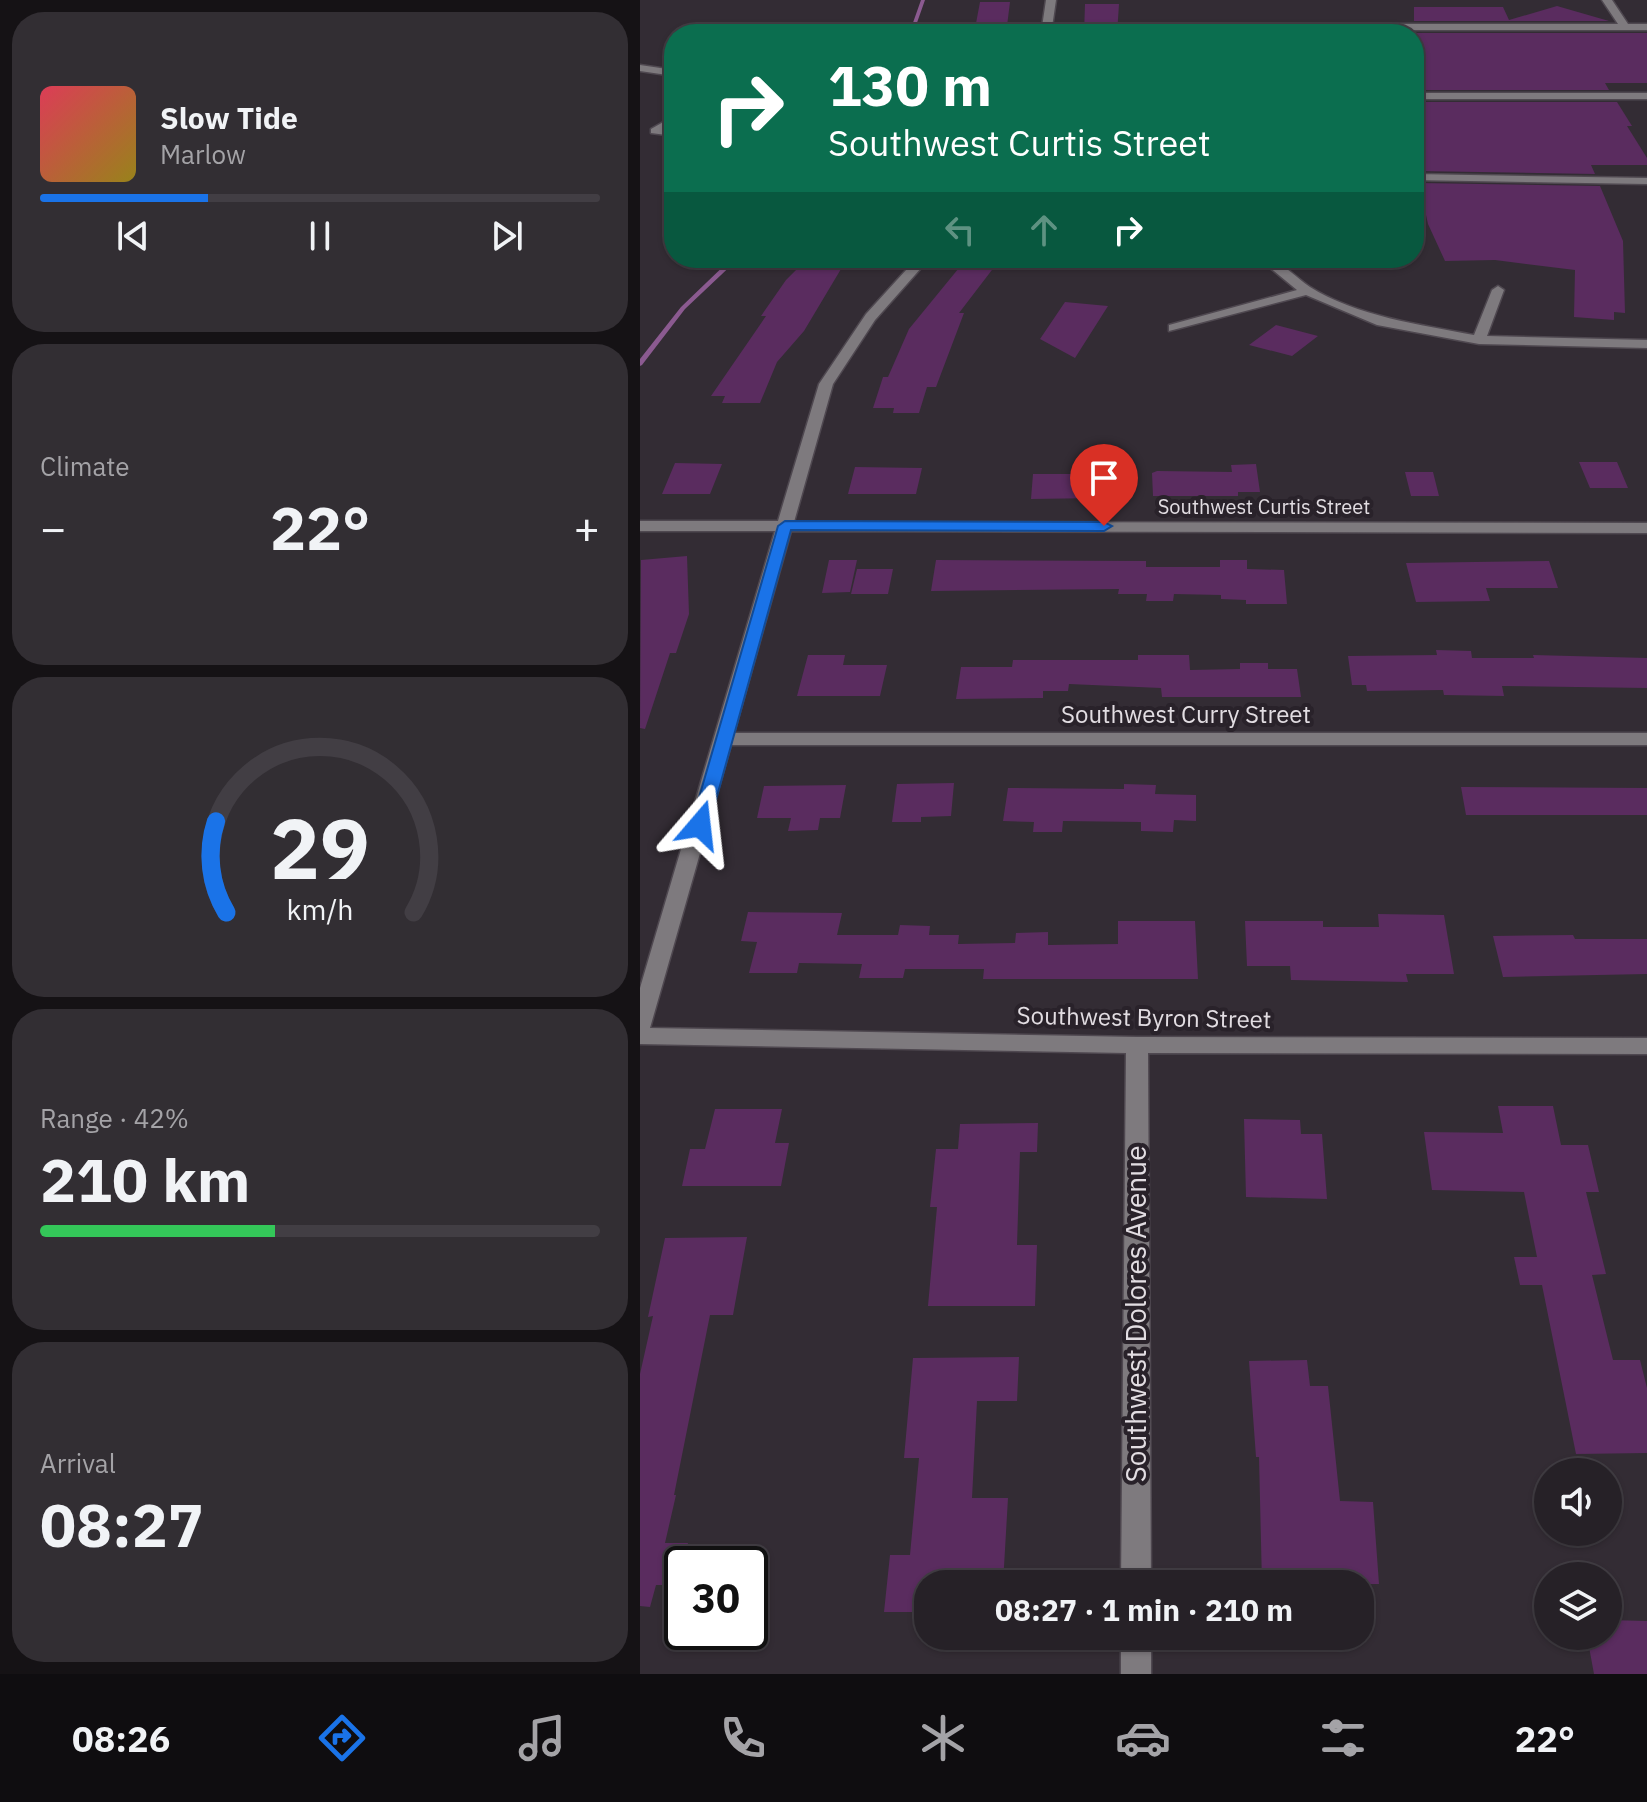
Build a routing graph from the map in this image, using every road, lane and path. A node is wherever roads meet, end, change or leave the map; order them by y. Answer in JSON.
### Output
{"nodes":[{"id":1,"x":1051,"y":0,"type":"edge"},
{"id":2,"x":1607,"y":0,"type":"edge"},
{"id":3,"x":1047,"y":24,"type":"edge"},
{"id":4,"x":1424,"y":27,"type":"edge"},
{"id":5,"x":1625,"y":27,"type":"junction"},
{"id":6,"x":1647,"y":27,"type":"edge"},
{"id":7,"x":640,"y":68,"type":"edge"},
{"id":8,"x":664,"y":72,"type":"edge"},
{"id":9,"x":1424,"y":96,"type":"edge"},
{"id":10,"x":1647,"y":96,"type":"edge"},
{"id":11,"x":1424,"y":177,"type":"edge"},
{"id":12,"x":1647,"y":181,"type":"edge"},
{"id":13,"x":913,"y":268,"type":"edge"},
{"id":14,"x":1277,"y":268,"type":"edge"},
{"id":15,"x":1498,"y":290,"type":"dead end"},
{"id":16,"x":1307,"y":291,"type":"junction"},
{"id":17,"x":1174,"y":328,"type":"dead end"},
{"id":18,"x":1479,"y":340,"type":"junction"},
{"id":19,"x":1647,"y":344,"type":"edge"},
{"id":20,"x":640,"y":526,"type":"edge"},
{"id":21,"x":785,"y":526,"type":"junction"},
{"id":22,"x":1647,"y":528,"type":"edge"},
{"id":23,"x":725,"y":739,"type":"junction"},
{"id":24,"x":1647,"y":739,"type":"edge"},
{"id":25,"x":640,"y":1026,"type":"edge"},
{"id":26,"x":640,"y":1036,"type":"edge"},
{"id":27,"x":1137,"y":1045,"type":"junction"},
{"id":28,"x":1647,"y":1046,"type":"edge"},
{"id":29,"x":1136,"y":1570,"type":"edge"},
{"id":30,"x":1136,"y":1650,"type":"edge"},
{"id":31,"x":1136,"y":1674,"type":"edge"}],
"edges":[{"from":1,"to":3,"type":"street"},
{"from":2,"to":5,"type":"street"},
{"from":4,"to":5,"type":"street"},
{"from":5,"to":6,"type":"street"},
{"from":7,"to":8,"type":"street"},
{"from":9,"to":10,"type":"street"},
{"from":11,"to":12,"type":"street"},
{"from":13,"to":21,"type":"street"},
{"from":14,"to":16,"type":"street"},
{"from":15,"to":18,"type":"street"},
{"from":16,"to":17,"type":"street"},
{"from":16,"to":18,"type":"street"},
{"from":18,"to":19,"type":"street"},
{"from":20,"to":21,"type":"street","name":"Southwest Curtis Street"},
{"from":21,"to":22,"type":"street","name":"Southwest Curtis Street"},
{"from":21,"to":23,"type":"street"},
{"from":23,"to":24,"type":"street","name":"Southwest Curry Street"},
{"from":23,"to":25,"type":"street"},
{"from":26,"to":27,"type":"street","name":"Southwest Byron Street"},
{"from":27,"to":28,"type":"street","name":"Southwest Byron Street"},
{"from":27,"to":29,"type":"street","name":"Southwest Dolores Avenue"},
{"from":30,"to":31,"type":"street"}]}
